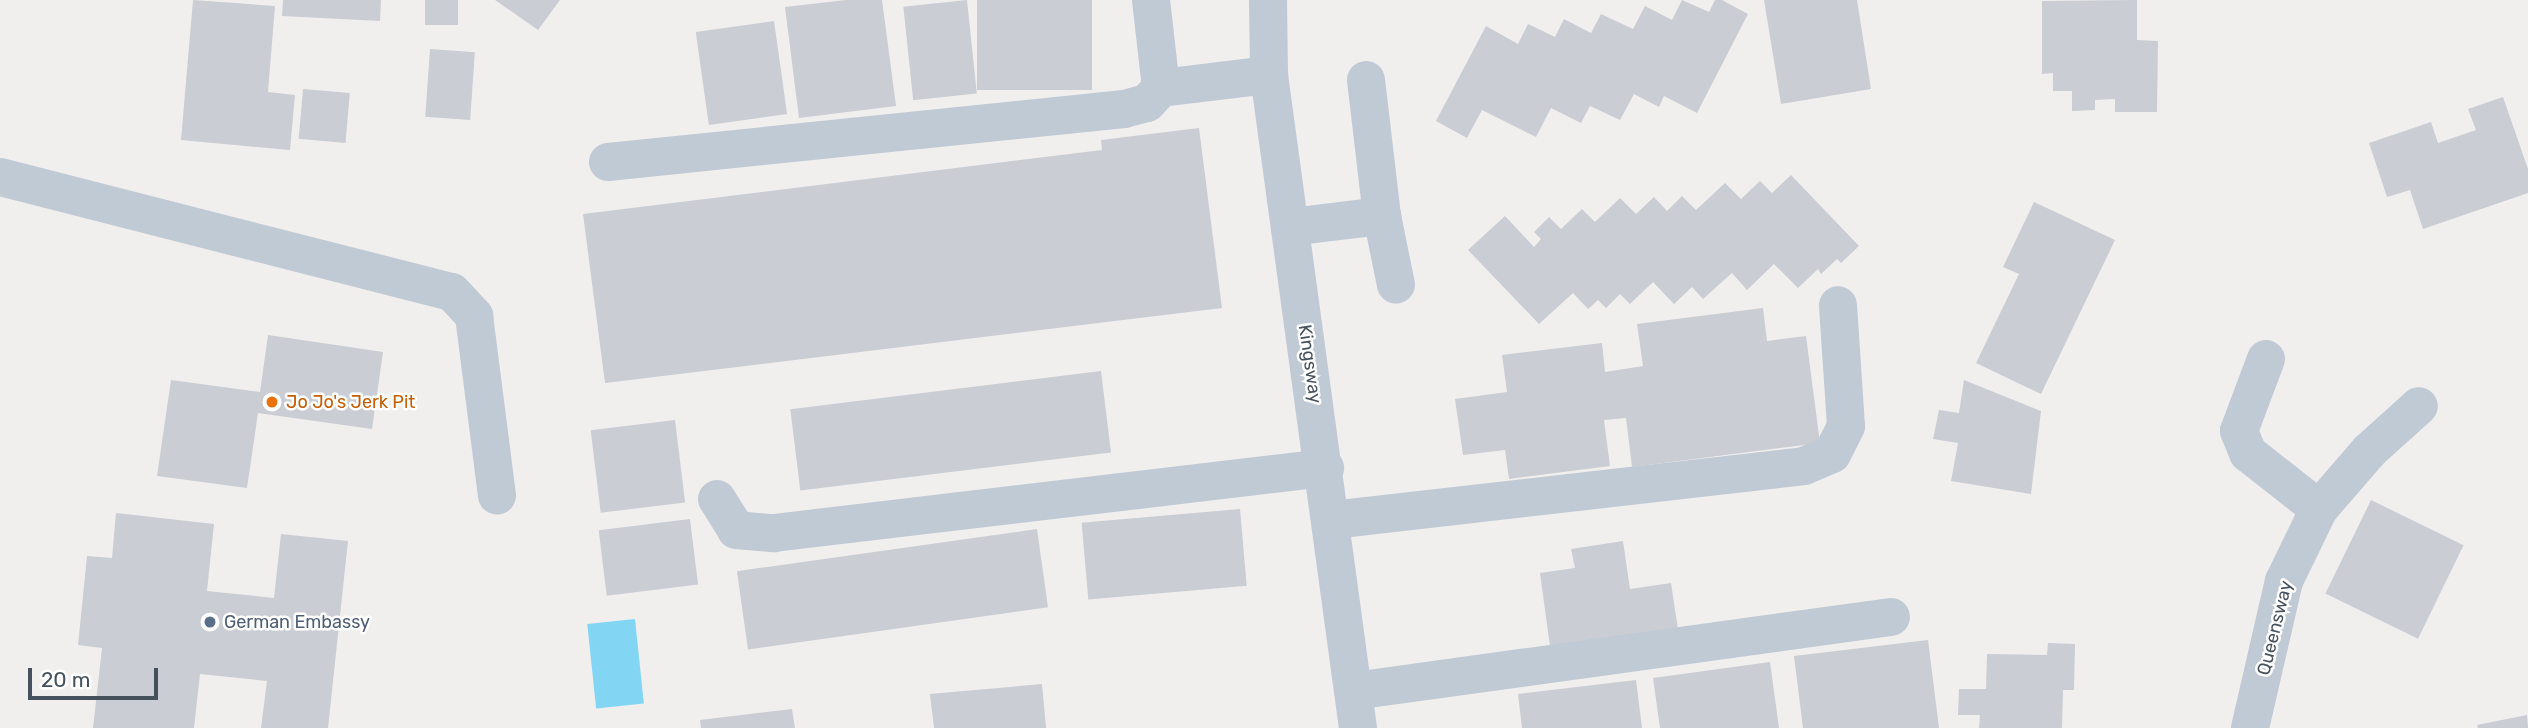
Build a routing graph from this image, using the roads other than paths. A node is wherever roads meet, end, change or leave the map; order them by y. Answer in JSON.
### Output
{"nodes":[{"id":1,"x":1151,"y":0,"type":"edge"},
{"id":2,"x":1268,"y":0,"type":"edge"},
{"id":3,"x":1269,"y":75,"type":"junction"},
{"id":4,"x":1366,"y":80,"type":"dead end"},
{"id":5,"x":1161,"y":88,"type":"junction"},
{"id":6,"x":608,"y":162,"type":"dead end"},
{"id":7,"x":0,"y":177,"type":"edge"},
{"id":8,"x":1382,"y":216,"type":"junction"},
{"id":9,"x":1290,"y":227,"type":"junction"},
{"id":10,"x":1396,"y":285,"type":"dead end"},
{"id":11,"x":1839,"y":305,"type":"dead end"},
{"id":12,"x":2266,"y":359,"type":"dead end"},
{"id":13,"x":2419,"y":406,"type":"dead end"},
{"id":14,"x":1325,"y":468,"type":"junction"},
{"id":15,"x":497,"y":496,"type":"dead end"},
{"id":16,"x":717,"y":499,"type":"dead end"},
{"id":17,"x":2319,"y":509,"type":"junction"},
{"id":18,"x":1332,"y":520,"type":"junction"},
{"id":19,"x":1891,"y":617,"type":"dead end"},
{"id":20,"x":1356,"y":710,"type":"edge"},
{"id":21,"x":2250,"y":728,"type":"edge"}],
"edges":[{"from":1,"to":5,"type":"street"},
{"from":2,"to":3,"type":"street","name":"Kingsway"},
{"from":3,"to":5,"type":"street"},
{"from":3,"to":9,"type":"street","name":"Kingsway"},
{"from":4,"to":8,"type":"street"},
{"from":5,"to":6,"type":"street"},
{"from":7,"to":15,"type":"street"},
{"from":8,"to":9,"type":"street"},
{"from":8,"to":10,"type":"street"},
{"from":9,"to":14,"type":"street","name":"Kingsway"},
{"from":11,"to":18,"type":"street"},
{"from":12,"to":17,"type":"street"},
{"from":13,"to":17,"type":"street","name":"Queensway"},
{"from":14,"to":16,"type":"street"},
{"from":14,"to":18,"type":"street","name":"Kingsway"},
{"from":17,"to":21,"type":"street","name":"Queensway"},
{"from":18,"to":20,"type":"street","name":"Kingsway"},
{"from":19,"to":20,"type":"street"}]}
